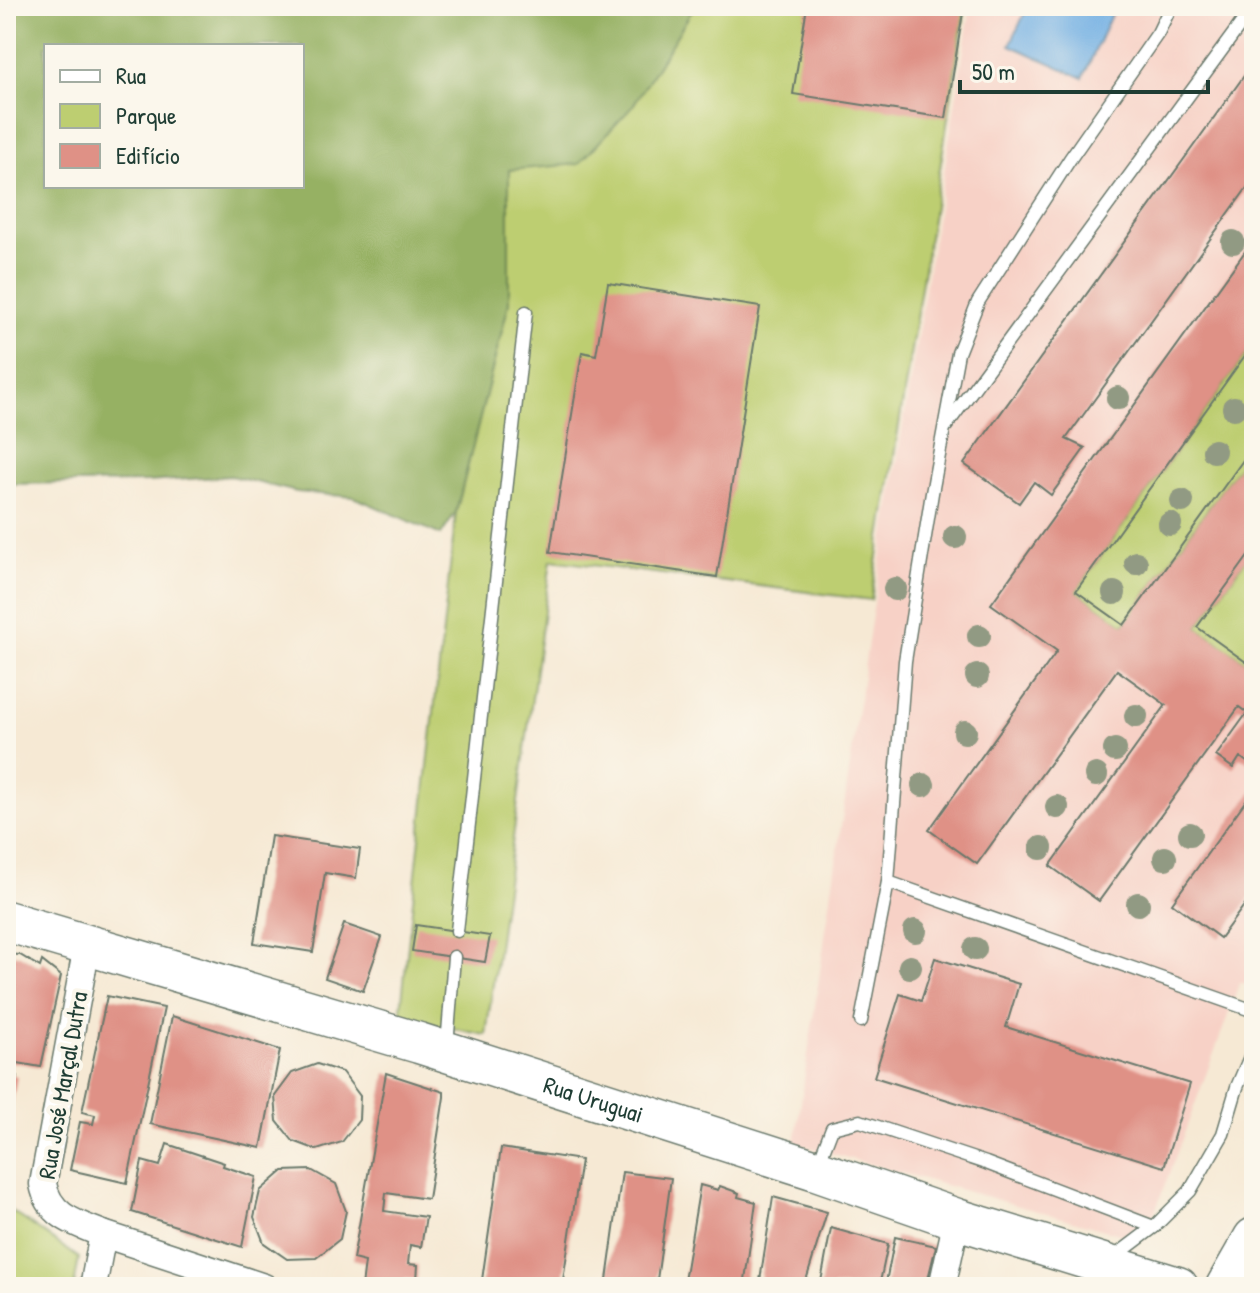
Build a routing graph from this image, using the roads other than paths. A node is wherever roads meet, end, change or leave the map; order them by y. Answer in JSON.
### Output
{"nodes":[{"id":1,"x":1171,"y":6,"type":"edge"},
{"id":2,"x":1254,"y":6,"type":"edge"},
{"id":3,"x":526,"y":312,"type":"dead end"},
{"id":4,"x":943,"y":429,"type":"junction"},
{"id":5,"x":888,"y":882,"type":"junction"},
{"id":6,"x":6,"y":921,"type":"edge"},
{"id":7,"x":457,"y":931,"type":"dead end"},
{"id":8,"x":87,"y":946,"type":"junction"},
{"id":9,"x":454,"y":957,"type":"dead end"},
{"id":10,"x":1254,"y":1011,"type":"edge"},
{"id":11,"x":861,"y":1021,"type":"dead end"},
{"id":12,"x":447,"y":1052,"type":"junction"},
{"id":13,"x":1254,"y":1059,"type":"edge"},
{"id":14,"x":816,"y":1170,"type":"junction"},
{"id":15,"x":957,"y":1219,"type":"junction"},
{"id":16,"x":1154,"y":1227,"type":"junction"},
{"id":17,"x":103,"y":1234,"type":"junction"},
{"id":18,"x":1254,"y":1238,"type":"edge"},
{"id":19,"x":1104,"y":1265,"type":"junction"},
{"id":20,"x":93,"y":1287,"type":"edge"},
{"id":21,"x":264,"y":1287,"type":"edge"},
{"id":22,"x":942,"y":1287,"type":"edge"},
{"id":23,"x":1178,"y":1287,"type":"edge"},
{"id":24,"x":1226,"y":1287,"type":"edge"}],
"edges":[{"from":1,"to":4,"type":"lane"},
{"from":2,"to":4,"type":"lane"},
{"from":3,"to":7,"type":"lane"},
{"from":4,"to":5,"type":"lane"},
{"from":5,"to":10,"type":"lane"},
{"from":5,"to":11,"type":"lane"},
{"from":6,"to":8,"type":"main road","name":"Rua Uruguai"},
{"from":8,"to":12,"type":"main road","name":"Rua Uruguai"},
{"from":8,"to":17,"type":"street","name":"Rua José Marçal Dutra"},
{"from":9,"to":12,"type":"lane"},
{"from":12,"to":14,"type":"main road","name":"Rua Uruguai"},
{"from":13,"to":16,"type":"lane"},
{"from":14,"to":15,"type":"main road","name":"Rua Uruguai"},
{"from":14,"to":16,"type":"lane"},
{"from":15,"to":19,"type":"main road","name":"Rua Uruguai"},
{"from":15,"to":22,"type":"street"},
{"from":16,"to":19,"type":"lane"},
{"from":17,"to":20,"type":"street"},
{"from":17,"to":21,"type":"street","name":"Rua José Marçal Dutra"},
{"from":18,"to":24,"type":"main road"},
{"from":19,"to":23,"type":"main road","name":"Rua Uruguai"}]}
